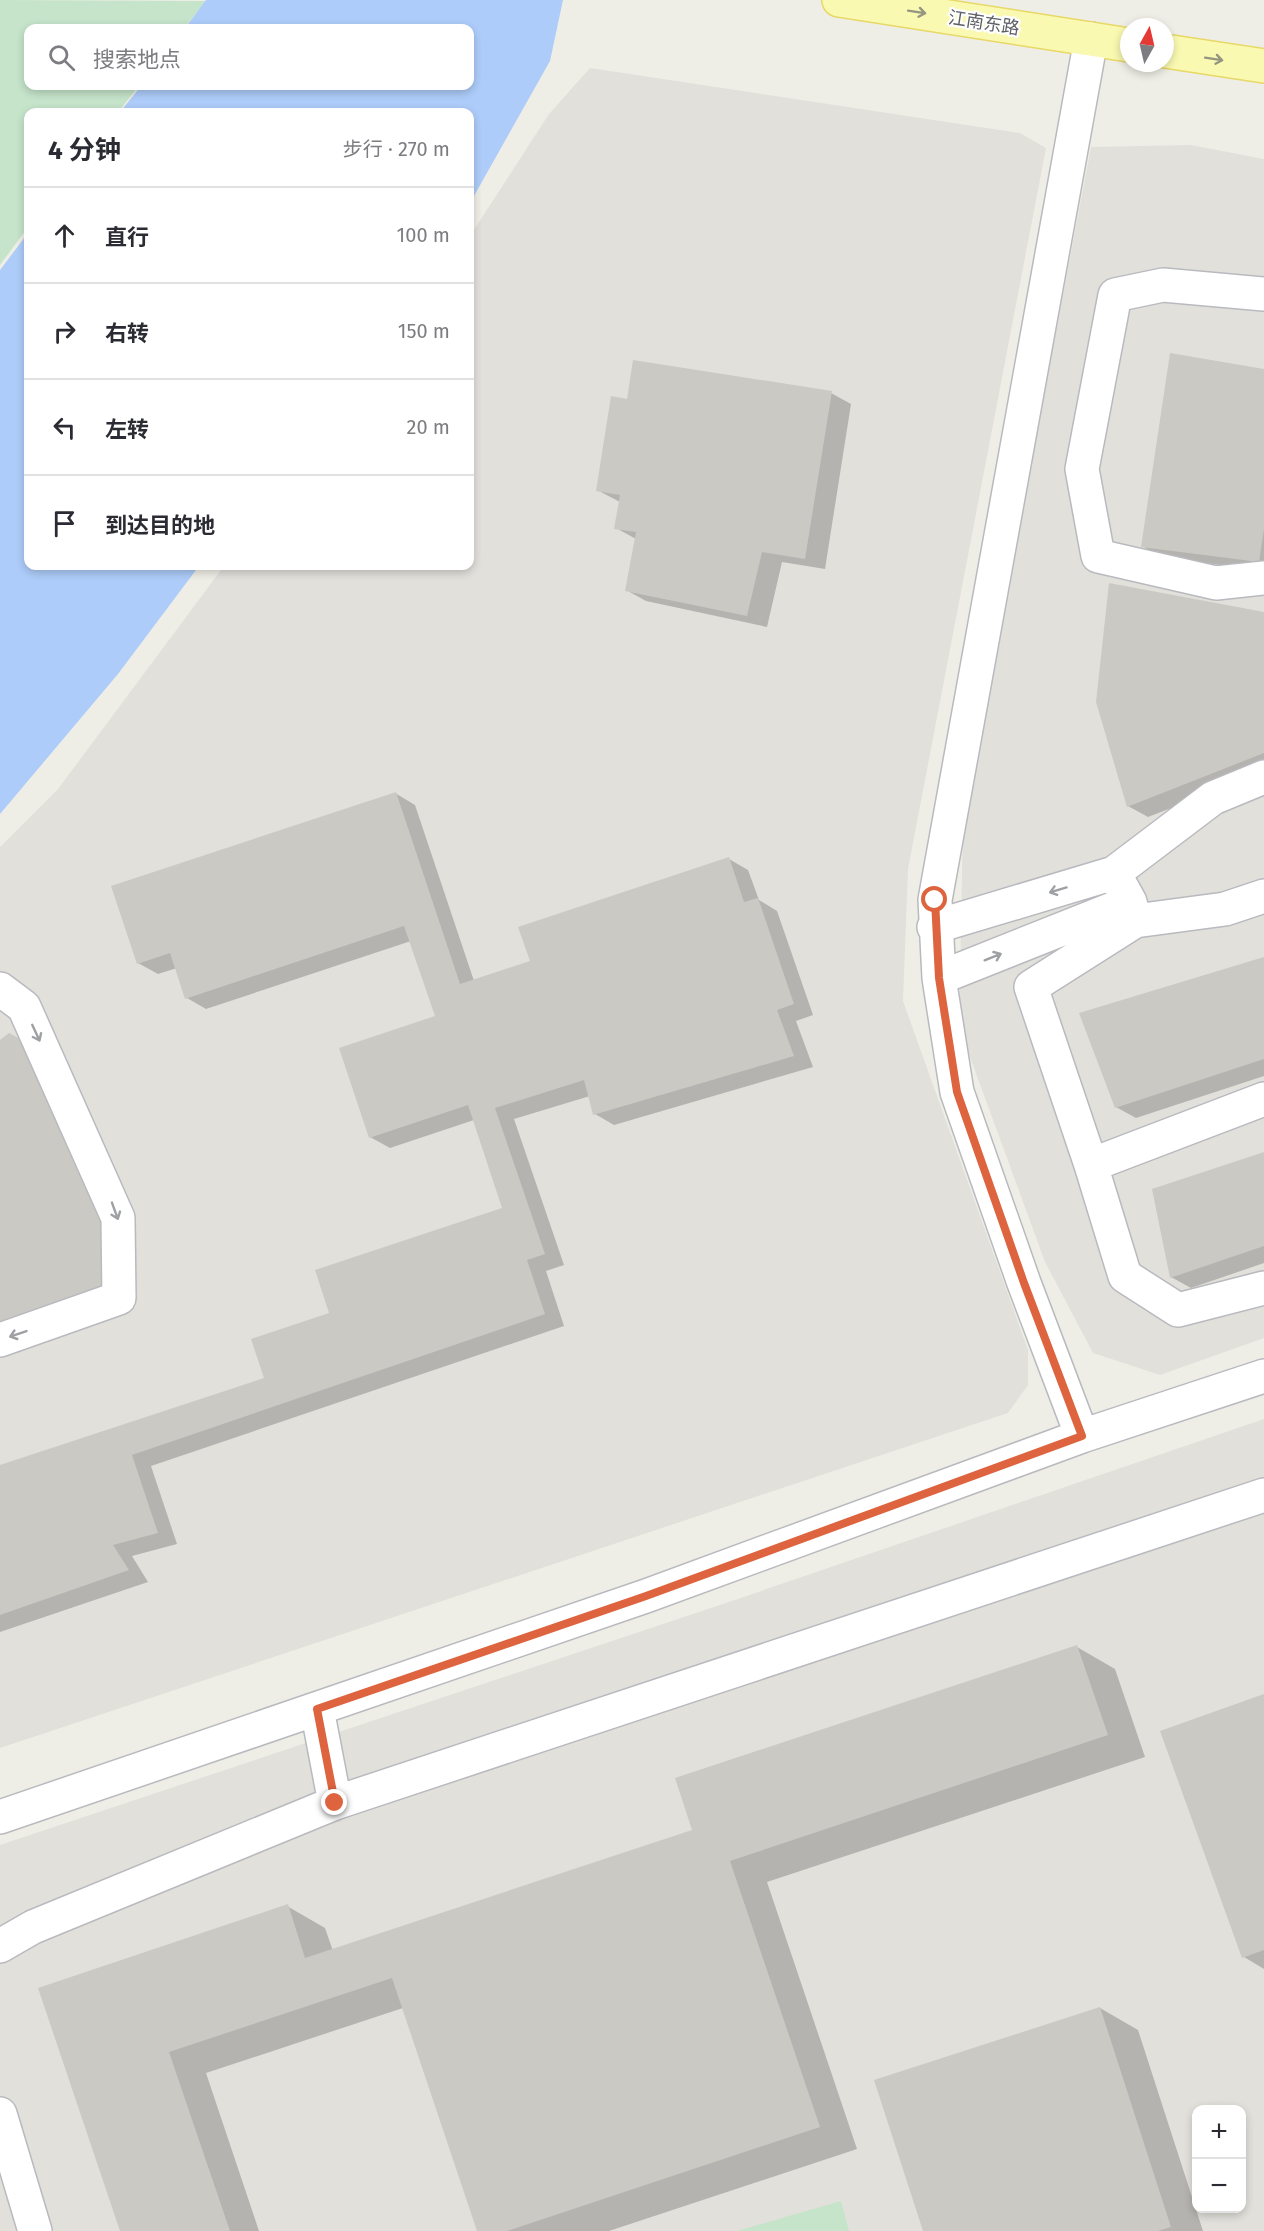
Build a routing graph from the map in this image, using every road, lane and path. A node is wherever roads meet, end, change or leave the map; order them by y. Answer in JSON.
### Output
{"nodes":[{"id":1,"x":839,"y":0,"type":"edge"},
{"id":2,"x":1091,"y":39,"type":"junction"},
{"id":3,"x":1120,"y":44,"type":"edge"},
{"id":4,"x":1174,"y":52,"type":"edge"},
{"id":5,"x":1264,"y":66,"type":"edge"},
{"id":6,"x":1264,"y":294,"type":"edge"},
{"id":7,"x":1264,"y":578,"type":"edge"},
{"id":8,"x":1264,"y":777,"type":"edge"},
{"id":9,"x":1114,"y":873,"type":"junction"},
{"id":10,"x":1264,"y":896,"type":"edge"},
{"id":11,"x":1133,"y":912,"type":"junction"},
{"id":12,"x":934,"y":927,"type":"junction"},
{"id":13,"x":939,"y":978,"type":"junction"},
{"id":14,"x":0,"y":989,"type":"edge"},
{"id":15,"x":1264,"y":1099,"type":"edge"},
{"id":16,"x":1091,"y":1165,"type":"junction"},
{"id":17,"x":1264,"y":1288,"type":"edge"},
{"id":18,"x":0,"y":1340,"type":"edge"},
{"id":19,"x":1264,"y":1376,"type":"edge"},
{"id":20,"x":1082,"y":1436,"type":"junction"},
{"id":21,"x":1264,"y":1495,"type":"edge"},
{"id":22,"x":317,"y":1709,"type":"junction"},
{"id":23,"x":335,"y":1803,"type":"junction"},
{"id":24,"x":0,"y":1818,"type":"edge"},
{"id":25,"x":0,"y":1946,"type":"edge"},
{"id":26,"x":0,"y":2114,"type":"edge"},
{"id":27,"x":35,"y":2231,"type":"edge"}],
"edges":[{"from":1,"to":2,"type":"main road","name":"江南东路","one_way":true},
{"from":2,"to":3,"type":"main road","name":"江南东路"},
{"from":2,"to":12,"type":"street"},
{"from":4,"to":5,"type":"main road","one_way":true},
{"from":6,"to":7,"type":"street"},
{"from":8,"to":9,"type":"street"},
{"from":9,"to":11,"type":"street"},
{"from":9,"to":12,"type":"street","one_way":true},
{"from":10,"to":11,"type":"street"},
{"from":13,"to":11,"type":"street","one_way":true},
{"from":11,"to":16,"type":"street"},
{"from":12,"to":13,"type":"street"},
{"from":13,"to":20,"type":"street"},
{"from":14,"to":18,"type":"street","one_way":true},
{"from":15,"to":16,"type":"street"},
{"from":16,"to":17,"type":"street"},
{"from":19,"to":20,"type":"street"},
{"from":20,"to":22,"type":"street"},
{"from":21,"to":23,"type":"street"},
{"from":22,"to":23,"type":"street"},
{"from":22,"to":24,"type":"street"},
{"from":23,"to":25,"type":"street"},
{"from":26,"to":27,"type":"street"}]}
